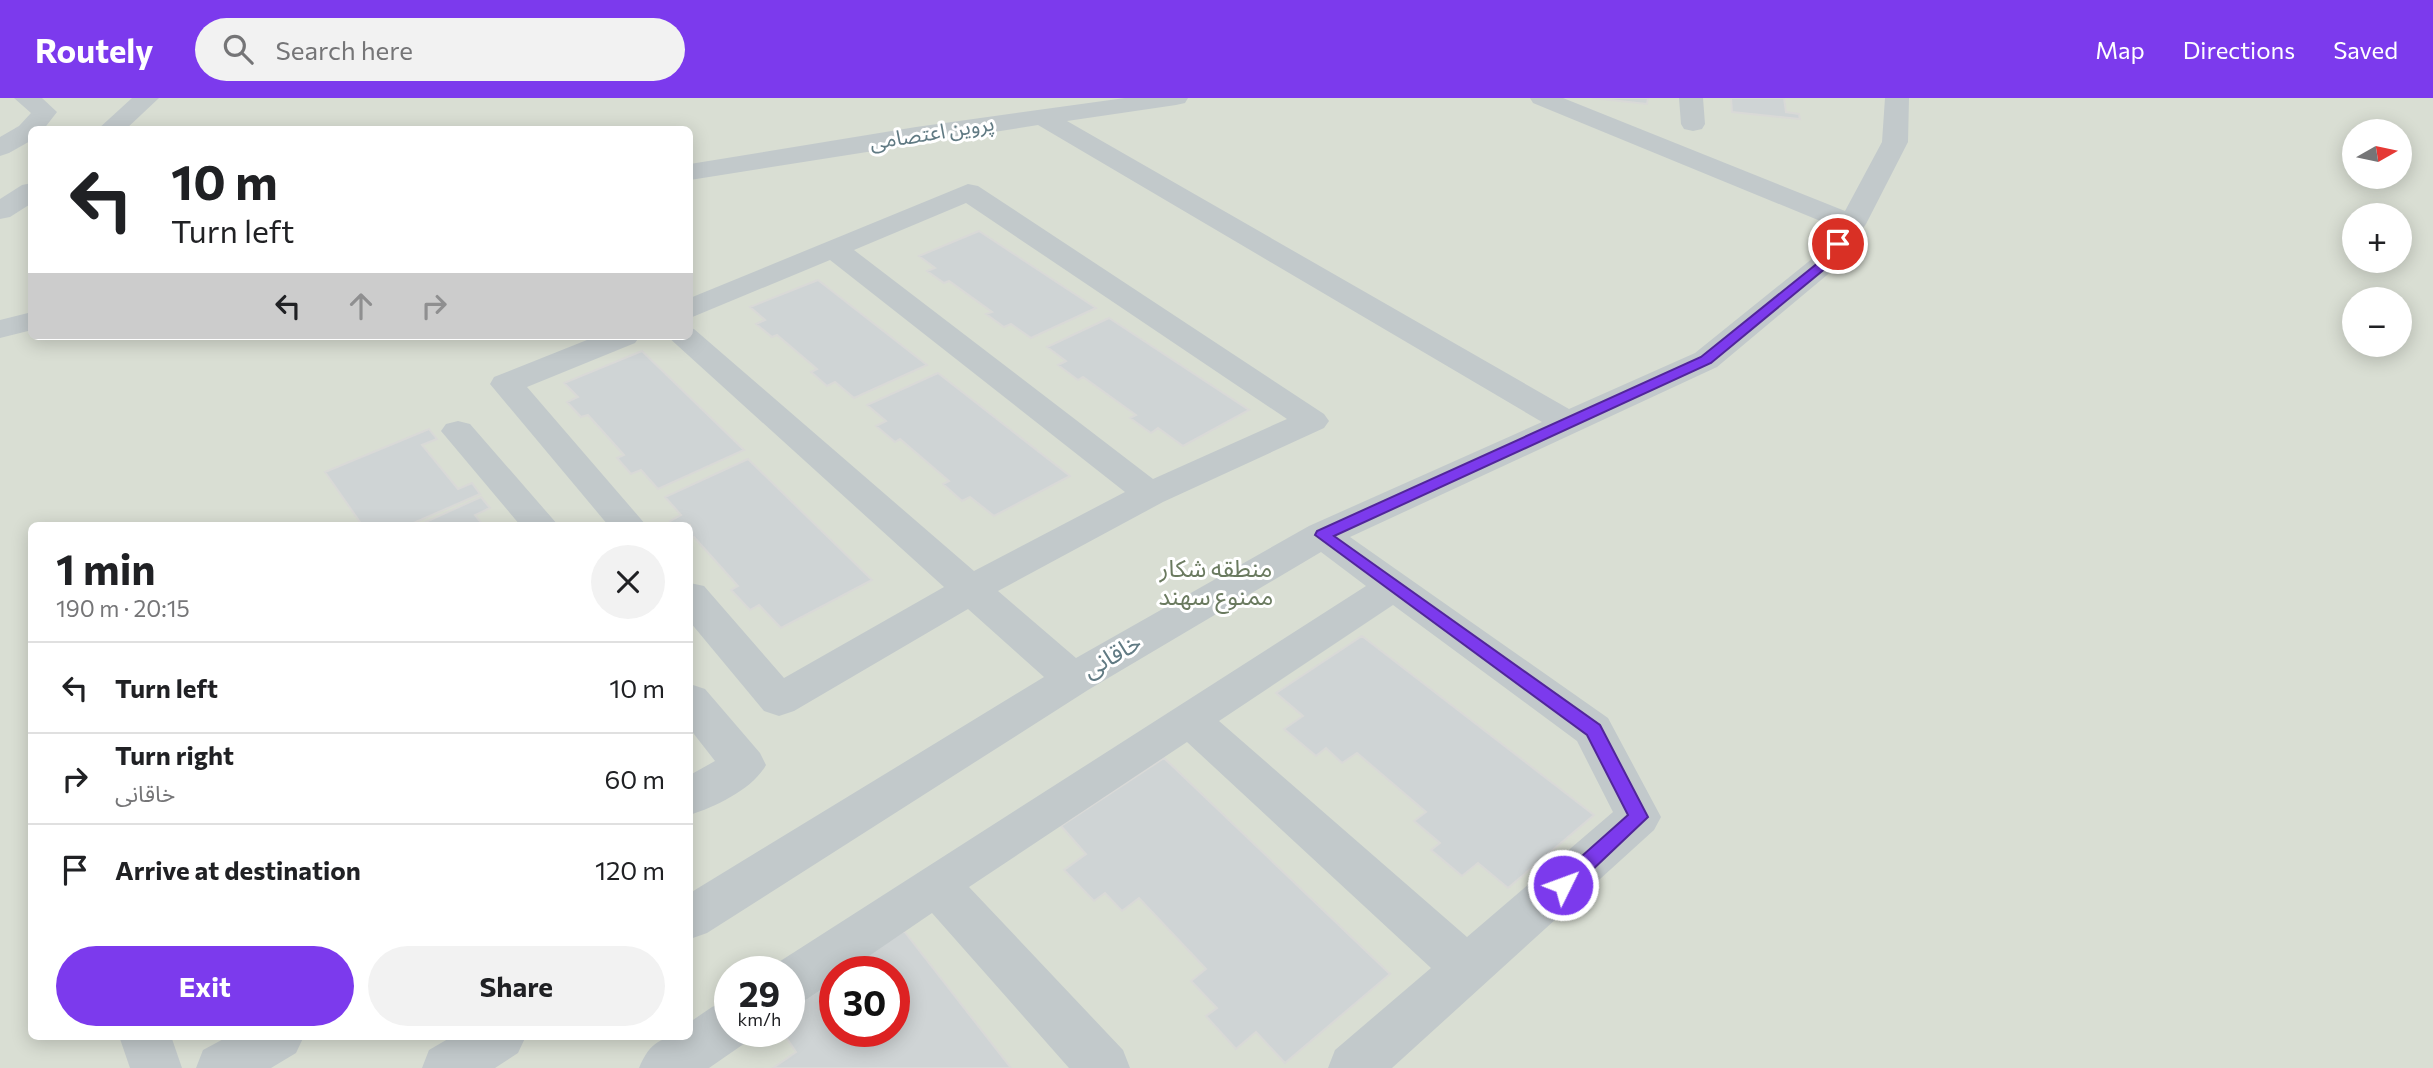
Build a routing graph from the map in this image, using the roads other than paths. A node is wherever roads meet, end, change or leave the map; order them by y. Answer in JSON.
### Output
{"nodes":[{"id":1,"x":26,"y":98,"type":"edge"},
{"id":2,"x":146,"y":98,"type":"edge"},
{"id":3,"x":1176,"y":98,"type":"edge"},
{"id":4,"x":1542,"y":98,"type":"edge"},
{"id":5,"x":1691,"y":98,"type":"edge"},
{"id":6,"x":1897,"y":98,"type":"edge"},
{"id":7,"x":1042,"y":117,"type":"junction"},
{"id":8,"x":1693,"y":124,"type":"dead end"},
{"id":9,"x":32,"y":126,"type":"edge"},
{"id":10,"x":114,"y":126,"type":"edge"},
{"id":11,"x":28,"y":131,"type":"edge"},
{"id":12,"x":0,"y":148,"type":"edge"},
{"id":13,"x":693,"y":172,"type":"edge"},
{"id":14,"x":28,"y":194,"type":"edge"},
{"id":15,"x":0,"y":211,"type":"edge"},
{"id":16,"x":1852,"y":224,"type":"junction"},
{"id":17,"x":834,"y":249,"type":"junction"},
{"id":18,"x":693,"y":308,"type":"edge"},
{"id":19,"x":28,"y":322,"type":"edge"},
{"id":20,"x":0,"y":329,"type":"edge"},
{"id":21,"x":614,"y":340,"type":"edge"},
{"id":22,"x":688,"y":340,"type":"edge"},
{"id":23,"x":1570,"y":424,"type":"junction"},
{"id":24,"x":458,"y":431,"type":"dead end"},
{"id":25,"x":1150,"y":494,"type":"junction"},
{"id":26,"x":537,"y":522,"type":"edge"},
{"id":27,"x":625,"y":522,"type":"edge"},
{"id":28,"x":1322,"y":535,"type":"junction"},
{"id":29,"x":1394,"y":586,"type":"junction"},
{"id":30,"x":971,"y":589,"type":"junction"},
{"id":31,"x":693,"y":600,"type":"edge"},
{"id":32,"x":1073,"y":679,"type":"junction"},
{"id":33,"x":693,"y":704,"type":"edge"},
{"id":34,"x":1189,"y":719,"type":"junction"},
{"id":35,"x":693,"y":795,"type":"edge"},
{"id":36,"x":936,"y":884,"type":"junction"},
{"id":37,"x":693,"y":916,"type":"edge"},
{"id":38,"x":1468,"y":969,"type":"junction"},
{"id":39,"x":805,"y":972,"type":"edge"},
{"id":40,"x":714,"y":1035,"type":"edge"},
{"id":41,"x":146,"y":1040,"type":"edge"},
{"id":42,"x":271,"y":1040,"type":"edge"},
{"id":43,"x":494,"y":1040,"type":"edge"},
{"id":44,"x":156,"y":1068,"type":"edge"},
{"id":45,"x":222,"y":1068,"type":"edge"},
{"id":46,"x":448,"y":1068,"type":"edge"},
{"id":47,"x":665,"y":1068,"type":"edge"},
{"id":48,"x":1104,"y":1068,"type":"edge"},
{"id":49,"x":1354,"y":1068,"type":"edge"}],
"edges":[{"from":1,"to":9,"type":"street"},
{"from":2,"to":10,"type":"street"},
{"from":3,"to":7,"type":"street","name":"پروین اعتصامی"},
{"from":4,"to":16,"type":"street"},
{"from":5,"to":8,"type":"street"},
{"from":6,"to":16,"type":"street","name":"خاقانی"},
{"from":7,"to":13,"type":"street","name":"پروین اعتصامی"},
{"from":7,"to":23,"type":"street"},
{"from":11,"to":12,"type":"street"},
{"from":14,"to":15,"type":"street"},
{"from":16,"to":23,"type":"street","name":"خاقانی"},
{"from":17,"to":18,"type":"street"},
{"from":17,"to":25,"type":"street"},
{"from":17,"to":25,"type":"street"},
{"from":19,"to":20,"type":"street"},
{"from":21,"to":27,"type":"street"},
{"from":22,"to":30,"type":"street"},
{"from":23,"to":28,"type":"street","name":"خاقانی"},
{"from":24,"to":26,"type":"street"},
{"from":25,"to":30,"type":"street"},
{"from":28,"to":29,"type":"street"},
{"from":28,"to":32,"type":"street","name":"خاقانی"},
{"from":29,"to":34,"type":"street"},
{"from":29,"to":38,"type":"street"},
{"from":30,"to":31,"type":"street"},
{"from":30,"to":32,"type":"street"},
{"from":32,"to":37,"type":"street","name":"خاقانی"},
{"from":33,"to":35,"type":"street"},
{"from":34,"to":36,"type":"street"},
{"from":34,"to":38,"type":"street"},
{"from":36,"to":39,"type":"street"},
{"from":36,"to":48,"type":"street"},
{"from":38,"to":49,"type":"street"},
{"from":40,"to":47,"type":"street"},
{"from":41,"to":44,"type":"street"},
{"from":42,"to":45,"type":"street"},
{"from":43,"to":46,"type":"street"}]}
